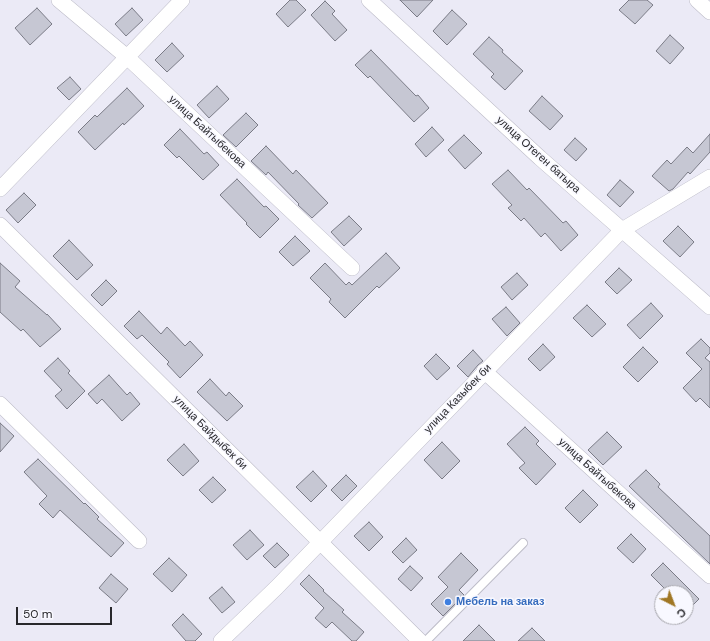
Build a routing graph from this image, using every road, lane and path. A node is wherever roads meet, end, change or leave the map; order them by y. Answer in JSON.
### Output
{"nodes":[{"id":1,"x":59,"y":0,"type":"edge"},
{"id":2,"x":182,"y":0,"type":"edge"},
{"id":3,"x":369,"y":0,"type":"edge"},
{"id":4,"x":697,"y":0,"type":"edge"},
{"id":5,"x":710,"y":12,"type":"edge"},
{"id":6,"x":127,"y":57,"type":"junction"},
{"id":7,"x":710,"y":177,"type":"edge"},
{"id":8,"x":0,"y":189,"type":"edge"},
{"id":9,"x":0,"y":225,"type":"edge"},
{"id":10,"x":622,"y":230,"type":"junction"},
{"id":11,"x":352,"y":268,"type":"dead end"},
{"id":12,"x":710,"y":307,"type":"edge"},
{"id":13,"x":484,"y":371,"type":"junction"},
{"id":14,"x":0,"y":404,"type":"edge"},
{"id":15,"x":139,"y":541,"type":"dead end"},
{"id":16,"x":319,"y":542,"type":"junction"},
{"id":17,"x":523,"y":543,"type":"dead end"},
{"id":18,"x":710,"y":576,"type":"edge"},
{"id":19,"x":221,"y":641,"type":"edge"},
{"id":20,"x":420,"y":641,"type":"edge"},
{"id":21,"x":426,"y":641,"type":"edge"}],
"edges":[{"from":1,"to":6,"type":"street","name":"улица Байтыбекова"},
{"from":2,"to":6,"type":"street"},
{"from":3,"to":10,"type":"street","name":"улица Отеген батыра"},
{"from":4,"to":5,"type":"street"},
{"from":6,"to":8,"type":"street"},
{"from":6,"to":11,"type":"street","name":"улица Байтыбекова"},
{"from":7,"to":10,"type":"street","name":"улица Казыбек би"},
{"from":9,"to":16,"type":"street","name":"улица Байдыбек би"},
{"from":10,"to":12,"type":"street","name":"улица Отеген батыра"},
{"from":10,"to":13,"type":"street","name":"улица Казыбек би"},
{"from":13,"to":16,"type":"street","name":"улица Казыбек би"},
{"from":13,"to":18,"type":"street","name":"улица Байтыбекова"},
{"from":14,"to":15,"type":"street"},
{"from":16,"to":19,"type":"street","name":"улица Казыбек би"},
{"from":16,"to":20,"type":"street","name":"улица Байдыбек би"},
{"from":17,"to":21,"type":"lane"}]}
